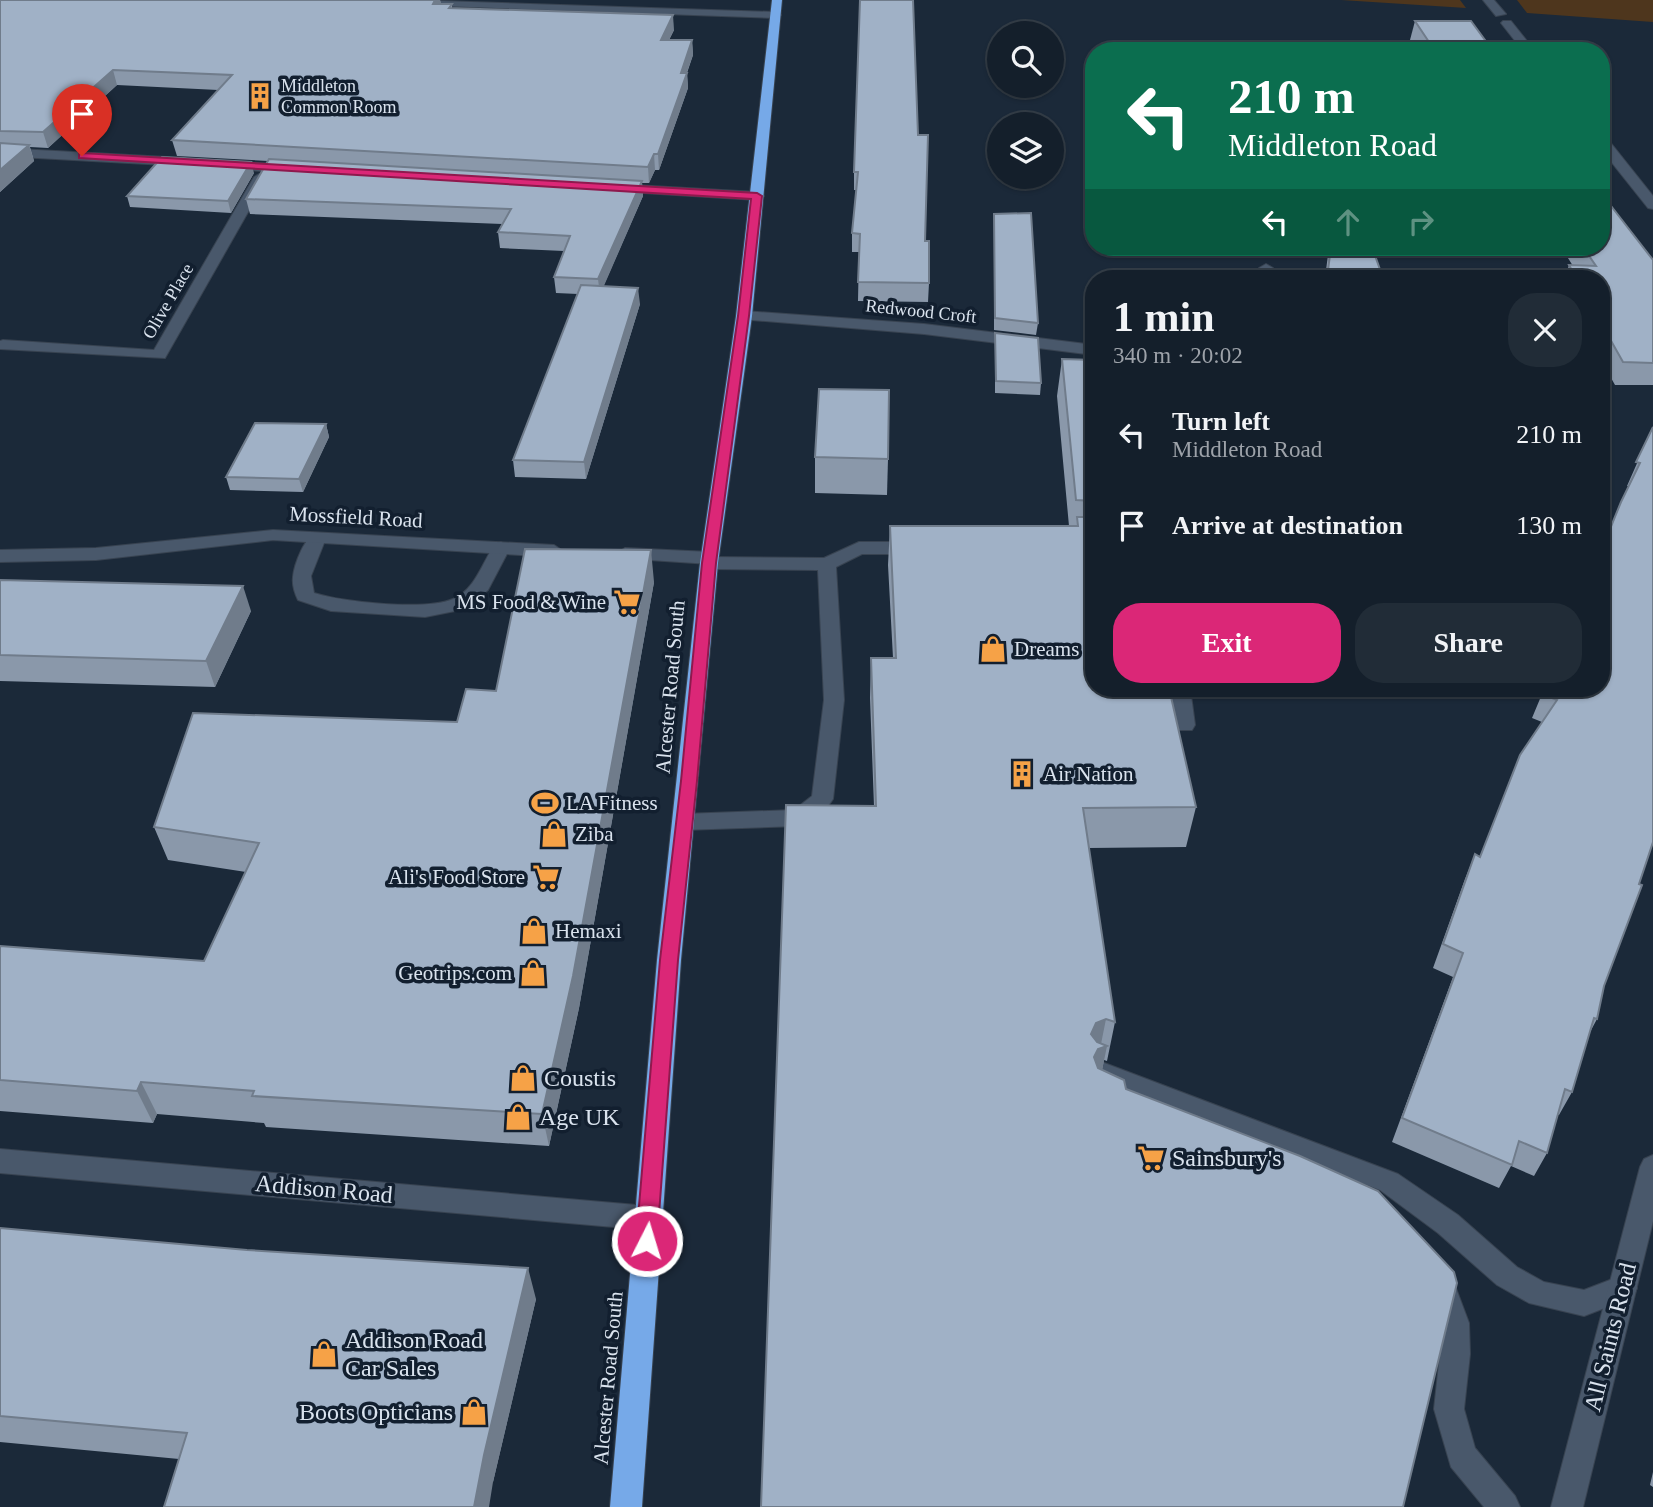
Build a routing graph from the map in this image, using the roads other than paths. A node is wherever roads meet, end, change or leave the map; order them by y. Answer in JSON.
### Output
{"nodes":[{"id":1,"x":778,"y":0,"type":"edge"},
{"id":2,"x":1488,"y":0,"type":"edge"},
{"id":3,"x":407,"y":2,"type":"edge"},
{"id":4,"x":775,"y":15,"type":"junction"},
{"id":5,"x":1522,"y":42,"type":"edge"},
{"id":6,"x":1610,"y":151,"type":"edge"},
{"id":7,"x":0,"y":152,"type":"edge"},
{"id":8,"x":266,"y":168,"type":"junction"},
{"id":9,"x":307,"y":170,"type":"edge"},
{"id":10,"x":595,"y":187,"type":"edge"},
{"id":11,"x":757,"y":196,"type":"junction"},
{"id":12,"x":1653,"y":205,"type":"edge"},
{"id":13,"x":744,"y":316,"type":"junction"},
{"id":14,"x":3,"y":345,"type":"dead end"},
{"id":15,"x":1085,"y":348,"type":"edge"},
{"id":16,"x":317,"y":538,"type":"junction"},
{"id":17,"x":501,"y":548,"type":"junction"},
{"id":18,"x":935,"y":548,"type":"edge"},
{"id":19,"x":572,"y":551,"type":"edge"},
{"id":20,"x":611,"y":553,"type":"edge"},
{"id":21,"x":0,"y":556,"type":"edge"},
{"id":22,"x":710,"y":560,"type":"junction"},
{"id":23,"x":827,"y":564,"type":"junction"},
{"id":24,"x":1181,"y":697,"type":"edge"},
{"id":25,"x":1185,"y":725,"type":"dead end"},
{"id":26,"x":683,"y":822,"type":"junction"},
{"id":27,"x":1152,"y":1120,"type":"edge"},
{"id":28,"x":0,"y":1161,"type":"edge"},
{"id":29,"x":1653,"y":1167,"type":"edge"},
{"id":30,"x":648,"y":1218,"type":"junction"},
{"id":31,"x":1426,"y":1261,"type":"edge"},
{"id":32,"x":1623,"y":1288,"type":"junction"},
{"id":33,"x":625,"y":1507,"type":"edge"},
{"id":34,"x":1504,"y":1507,"type":"edge"},
{"id":35,"x":1567,"y":1507,"type":"edge"}],
"edges":[{"from":1,"to":4,"type":"highway","name":"Alcester Road South"},
{"from":2,"to":5,"type":"street"},
{"from":3,"to":4,"type":"street"},
{"from":4,"to":11,"type":"highway","name":"Alcester Road South"},
{"from":6,"to":12,"type":"street"},
{"from":7,"to":8,"type":"street"},
{"from":8,"to":9,"type":"street"},
{"from":8,"to":14,"type":"street","name":"Olive Place"},
{"from":10,"to":11,"type":"street"},
{"from":11,"to":13,"type":"highway","name":"Alcester Road South"},
{"from":13,"to":15,"type":"street","name":"Redwood Croft"},
{"from":13,"to":22,"type":"highway","name":"Alcester Road South"},
{"from":16,"to":17,"type":"street","name":"Mossfield Road"},
{"from":16,"to":17,"type":"street"},
{"from":16,"to":21,"type":"street","name":"Mossfield Road"},
{"from":17,"to":19,"type":"street","name":"Mossfield Road"},
{"from":18,"to":23,"type":"street"},
{"from":20,"to":22,"type":"street"},
{"from":22,"to":23,"type":"street"},
{"from":22,"to":26,"type":"highway","name":"Alcester Road South"},
{"from":23,"to":26,"type":"street"},
{"from":24,"to":25,"type":"street"},
{"from":26,"to":30,"type":"highway","name":"Alcester Road South"},
{"from":27,"to":32,"type":"street"},
{"from":28,"to":30,"type":"street","name":"Addison Road"},
{"from":29,"to":32,"type":"street","name":"All Saints Road"},
{"from":30,"to":33,"type":"highway","name":"Alcester Road South"},
{"from":31,"to":34,"type":"street"},
{"from":32,"to":35,"type":"street","name":"All Saints Road"}]}
